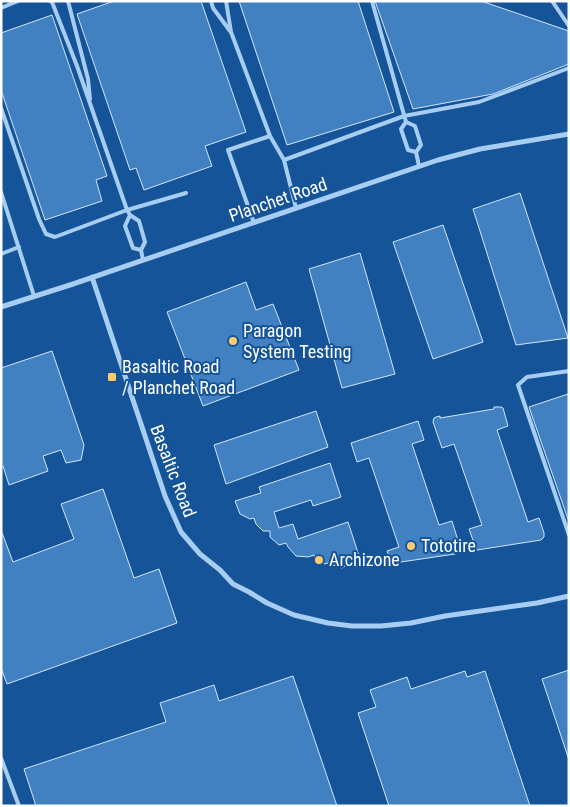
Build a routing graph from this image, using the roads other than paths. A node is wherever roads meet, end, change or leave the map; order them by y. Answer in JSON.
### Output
{"nodes":[{"id":1,"x":18,"y":1,"type":"edge"},
{"id":2,"x":50,"y":1,"type":"edge"},
{"id":3,"x":68,"y":1,"type":"edge"},
{"id":4,"x":211,"y":1,"type":"edge"},
{"id":5,"x":226,"y":1,"type":"edge"},
{"id":6,"x":372,"y":1,"type":"edge"},
{"id":7,"x":552,"y":1,"type":"edge"},
{"id":8,"x":1,"y":8,"type":"edge"},
{"id":9,"x":569,"y":26,"type":"edge"},
{"id":10,"x":231,"y":32,"type":"junction"},
{"id":11,"x":569,"y":68,"type":"edge"},
{"id":12,"x":91,"y":106,"type":"junction"},
{"id":13,"x":1,"y":108,"type":"edge"},
{"id":14,"x":404,"y":116,"type":"junction"},
{"id":15,"x":406,"y":122,"type":"junction"},
{"id":16,"x":569,"y":134,"type":"edge"},
{"id":17,"x":270,"y":136,"type":"junction"},
{"id":18,"x":416,"y":152,"type":"junction"},
{"id":19,"x":284,"y":160,"type":"junction"},
{"id":20,"x":419,"y":166,"type":"junction"},
{"id":21,"x":1,"y":192,"type":"edge"},
{"id":22,"x":186,"y":193,"type":"dead end"},
{"id":23,"x":296,"y":208,"type":"junction"},
{"id":24,"x":127,"y":210,"type":"junction"},
{"id":25,"x":130,"y":215,"type":"junction"},
{"id":26,"x":254,"y":223,"type":"junction"},
{"id":27,"x":19,"y":247,"type":"junction"},
{"id":28,"x":141,"y":250,"type":"junction"},
{"id":29,"x":1,"y":254,"type":"edge"},
{"id":30,"x":143,"y":260,"type":"junction"},
{"id":31,"x":92,"y":277,"type":"junction"},
{"id":32,"x":34,"y":296,"type":"junction"},
{"id":33,"x":1,"y":307,"type":"edge"},
{"id":34,"x":569,"y":371,"type":"edge"},
{"id":35,"x":569,"y":535,"type":"edge"},
{"id":36,"x":569,"y":596,"type":"edge"},
{"id":37,"x":1,"y":758,"type":"edge"},
{"id":38,"x":19,"y":806,"type":"edge"}],
"edges":[{"from":1,"to":8,"type":"lane"},
{"from":2,"to":12,"type":"lane"},
{"from":3,"to":12,"type":"lane"},
{"from":4,"to":10,"type":"lane"},
{"from":5,"to":10,"type":"lane"},
{"from":6,"to":14,"type":"lane"},
{"from":7,"to":9,"type":"lane"},
{"from":10,"to":17,"type":"lane"},
{"from":11,"to":14,"type":"lane"},
{"from":12,"to":24,"type":"lane"},
{"from":13,"to":24,"type":"lane"},
{"from":14,"to":15,"type":"lane"},
{"from":14,"to":19,"type":"lane"},
{"from":15,"to":18,"type":"lane"},
{"from":15,"to":18,"type":"lane"},
{"from":16,"to":20,"type":"street","name":"Planchet Road"},
{"from":17,"to":19,"type":"lane"},
{"from":17,"to":26,"type":"lane"},
{"from":18,"to":20,"type":"lane"},
{"from":19,"to":23,"type":"lane"},
{"from":20,"to":23,"type":"street","name":"Planchet Road"},
{"from":21,"to":27,"type":"lane"},
{"from":22,"to":24,"type":"lane"},
{"from":23,"to":26,"type":"street","name":"Planchet Road"},
{"from":24,"to":25,"type":"lane"},
{"from":25,"to":28,"type":"lane"},
{"from":25,"to":28,"type":"lane"},
{"from":26,"to":30,"type":"street","name":"Planchet Road"},
{"from":27,"to":29,"type":"lane"},
{"from":27,"to":32,"type":"lane"},
{"from":28,"to":30,"type":"lane"},
{"from":30,"to":31,"type":"street","name":"Planchet Road"},
{"from":31,"to":32,"type":"street","name":"Planchet Road"},
{"from":31,"to":36,"type":"street","name":"Basaltic Road"},
{"from":32,"to":33,"type":"street","name":"Planchet Road"},
{"from":34,"to":35,"type":"lane"},
{"from":37,"to":38,"type":"lane"}]}
